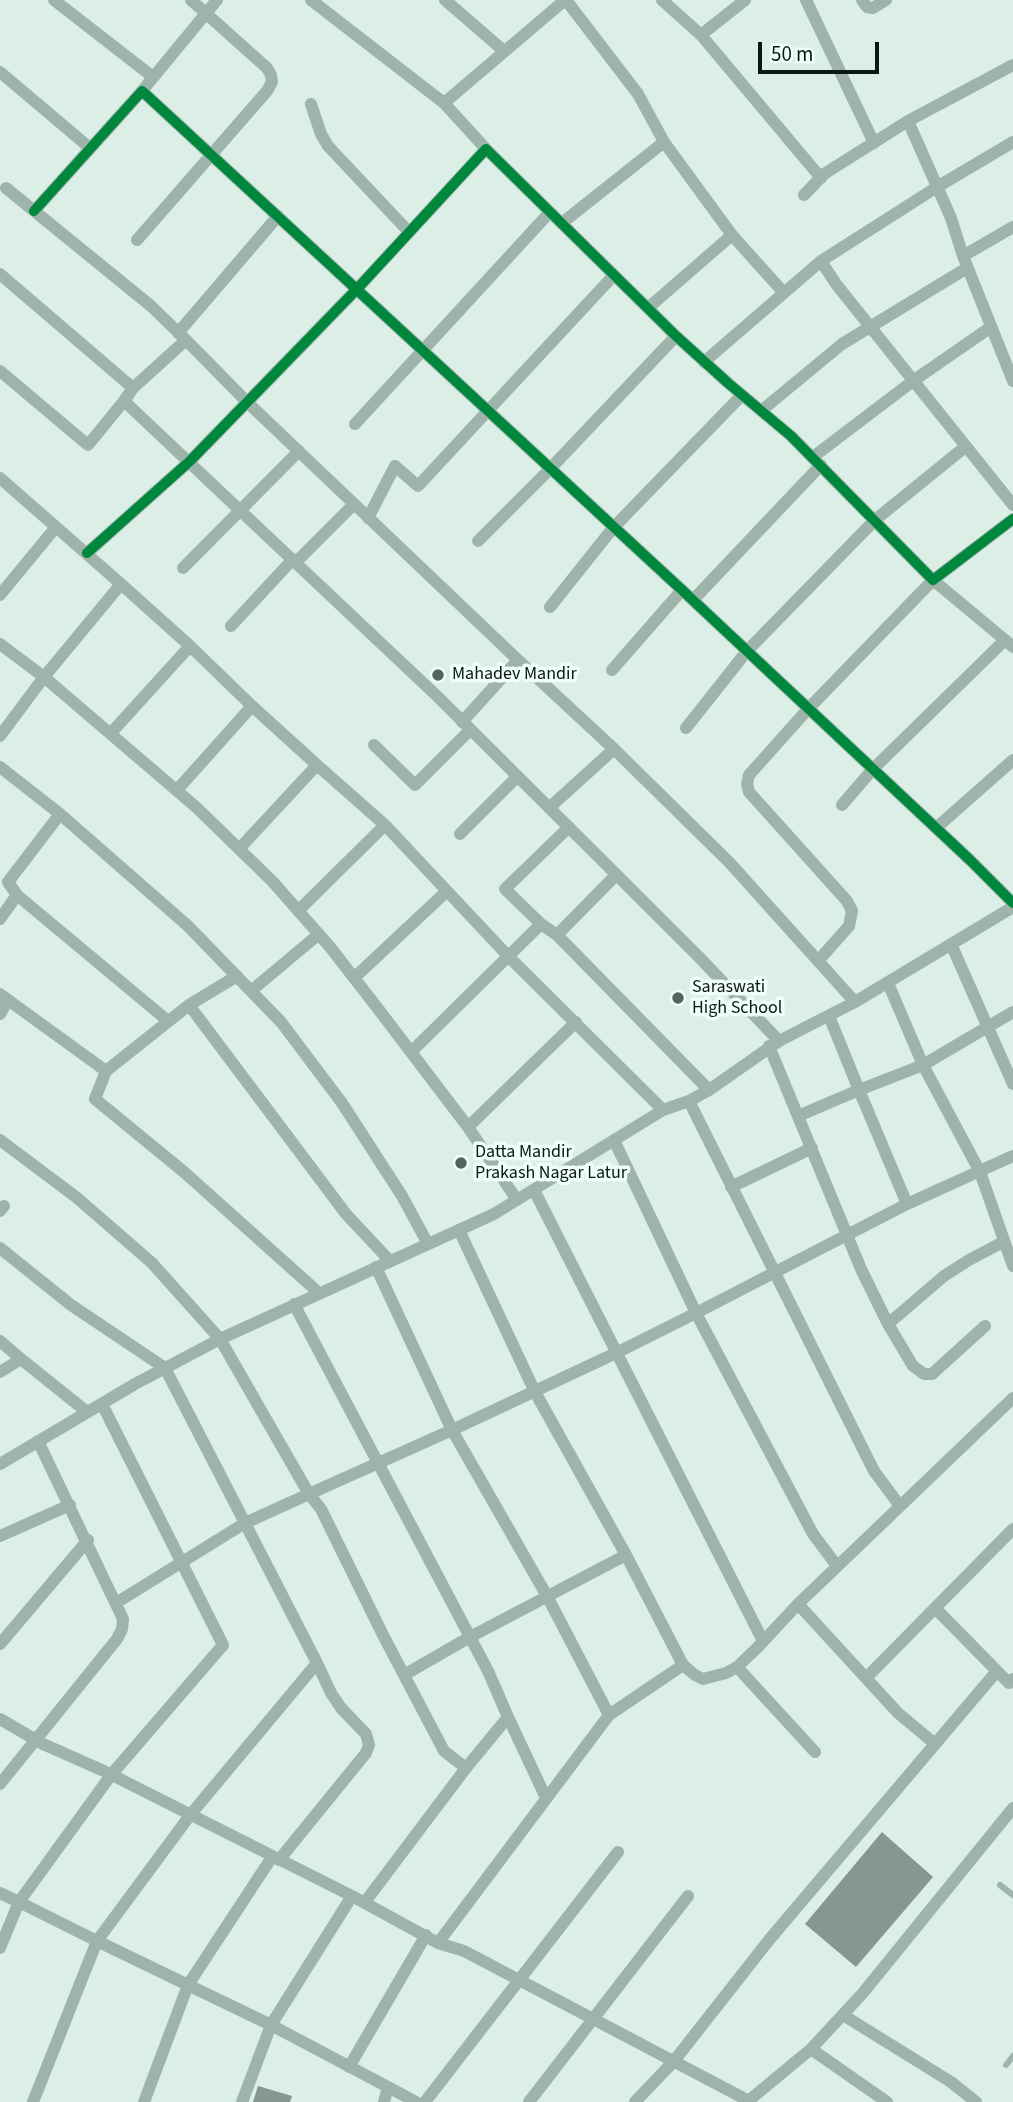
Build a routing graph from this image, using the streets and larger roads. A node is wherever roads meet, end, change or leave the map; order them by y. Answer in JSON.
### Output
{"nodes":[{"id":1,"x":54,"y":0,"type":"edge"},
{"id":2,"x":191,"y":0,"type":"edge"},
{"id":3,"x":217,"y":0,"type":"edge"},
{"id":4,"x":311,"y":0,"type":"edge"},
{"id":5,"x":445,"y":0,"type":"edge"},
{"id":6,"x":566,"y":0,"type":"edge"},
{"id":7,"x":662,"y":0,"type":"edge"},
{"id":8,"x":745,"y":0,"type":"edge"},
{"id":9,"x":806,"y":0,"type":"edge"},
{"id":10,"x":862,"y":0,"type":"edge"},
{"id":11,"x":886,"y":0,"type":"edge"},
{"id":12,"x":206,"y":13,"type":"junction"},
{"id":13,"x":701,"y":35,"type":"junction"},
{"id":14,"x":504,"y":51,"type":"junction"},
{"id":15,"x":1013,"y":65,"type":"edge"},
{"id":16,"x":0,"y":72,"type":"edge"},
{"id":17,"x":153,"y":77,"type":"junction"},
{"id":18,"x":142,"y":91,"type":"junction"},
{"id":19,"x":444,"y":103,"type":"junction"},
{"id":20,"x":310,"y":104,"type":"dead end"},
{"id":21,"x":908,"y":121,"type":"junction"},
{"id":22,"x":664,"y":142,"type":"junction"},
{"id":23,"x":1013,"y":142,"type":"edge"},
{"id":24,"x":874,"y":143,"type":"junction"},
{"id":25,"x":90,"y":148,"type":"junction"},
{"id":26,"x":486,"y":149,"type":"junction"},
{"id":27,"x":211,"y":155,"type":"junction"},
{"id":28,"x":821,"y":178,"type":"junction"},
{"id":29,"x":937,"y":187,"type":"junction"},
{"id":30,"x":2,"y":189,"type":"edge"},
{"id":31,"x":804,"y":195,"type":"dead end"},
{"id":32,"x":34,"y":211,"type":"junction"},
{"id":33,"x":550,"y":212,"type":"junction"},
{"id":34,"x":278,"y":216,"type":"junction"},
{"id":35,"x":562,"y":223,"type":"junction"},
{"id":36,"x":1013,"y":227,"type":"edge"},
{"id":37,"x":409,"y":232,"type":"junction"},
{"id":38,"x":732,"y":235,"type":"junction"},
{"id":39,"x":137,"y":240,"type":"dead end"},
{"id":40,"x":821,"y":261,"type":"junction"},
{"id":41,"x":965,"y":262,"type":"junction"},
{"id":42,"x":0,"y":274,"type":"edge"},
{"id":43,"x":614,"y":275,"type":"junction"},
{"id":44,"x":357,"y":289,"type":"junction"},
{"id":45,"x":783,"y":293,"type":"junction"},
{"id":46,"x":648,"y":308,"type":"junction"},
{"id":47,"x":869,"y":326,"type":"junction"},
{"id":48,"x":990,"y":327,"type":"junction"},
{"id":49,"x":182,"y":336,"type":"junction"},
{"id":50,"x":676,"y":336,"type":"junction"},
{"id":51,"x":424,"y":350,"type":"junction"},
{"id":52,"x":704,"y":362,"type":"junction"},
{"id":53,"x":0,"y":371,"type":"edge"},
{"id":54,"x":913,"y":381,"type":"junction"},
{"id":55,"x":1013,"y":381,"type":"edge"},
{"id":56,"x":133,"y":388,"type":"junction"},
{"id":57,"x":742,"y":395,"type":"junction"},
{"id":58,"x":124,"y":401,"type":"junction"},
{"id":59,"x":247,"y":402,"type":"junction"},
{"id":60,"x":488,"y":411,"type":"junction"},
{"id":61,"x":761,"y":411,"type":"junction"},
{"id":62,"x":355,"y":424,"type":"dead end"},
{"id":63,"x":965,"y":447,"type":"junction"},
{"id":64,"x":299,"y":451,"type":"junction"},
{"id":65,"x":190,"y":461,"type":"junction"},
{"id":66,"x":817,"y":461,"type":"junction"},
{"id":67,"x":549,"y":470,"type":"junction"},
{"id":68,"x":0,"y":478,"type":"edge"},
{"id":69,"x":354,"y":504,"type":"junction"},
{"id":70,"x":1013,"y":505,"type":"edge"},
{"id":71,"x":241,"y":510,"type":"junction"},
{"id":72,"x":368,"y":518,"type":"junction"},
{"id":73,"x":1013,"y":519,"type":"edge"},
{"id":74,"x":875,"y":520,"type":"junction"},
{"id":75,"x":57,"y":527,"type":"junction"},
{"id":76,"x":613,"y":528,"type":"junction"},
{"id":77,"x":478,"y":541,"type":"dead end"},
{"id":78,"x":87,"y":554,"type":"junction"},
{"id":79,"x":295,"y":560,"type":"junction"},
{"id":80,"x":183,"y":568,"type":"dead end"},
{"id":81,"x":933,"y":580,"type":"junction"},
{"id":82,"x":121,"y":584,"type":"junction"},
{"id":83,"x":682,"y":590,"type":"junction"},
{"id":84,"x":0,"y":595,"type":"edge"},
{"id":85,"x":693,"y":600,"type":"junction"},
{"id":86,"x":550,"y":607,"type":"dead end"},
{"id":87,"x":231,"y":626,"type":"dead end"},
{"id":88,"x":1009,"y":643,"type":"edge"},
{"id":89,"x":0,"y":644,"type":"edge"},
{"id":90,"x":190,"y":646,"type":"junction"},
{"id":91,"x":747,"y":651,"type":"junction"},
{"id":92,"x":518,"y":660,"type":"junction"},
{"id":93,"x":612,"y":670,"type":"dead end"},
{"id":94,"x":44,"y":677,"type":"junction"},
{"id":95,"x":252,"y":706,"type":"junction"},
{"id":96,"x":807,"y":709,"type":"junction"},
{"id":97,"x":466,"y":726,"type":"junction"},
{"id":98,"x":686,"y":728,"type":"dead end"},
{"id":99,"x":111,"y":733,"type":"junction"},
{"id":100,"x":0,"y":736,"type":"edge"},
{"id":101,"x":374,"y":745,"type":"dead end"},
{"id":102,"x":614,"y":749,"type":"junction"},
{"id":103,"x":1013,"y":760,"type":"edge"},
{"id":104,"x":317,"y":765,"type":"junction"},
{"id":105,"x":0,"y":767,"type":"edge"},
{"id":106,"x":872,"y":770,"type":"junction"},
{"id":107,"x":517,"y":777,"type":"junction"},
{"id":108,"x":177,"y":790,"type":"junction"},
{"id":109,"x":842,"y":805,"type":"dead end"},
{"id":110,"x":549,"y":808,"type":"junction"},
{"id":111,"x":60,"y":814,"type":"junction"},
{"id":112,"x":386,"y":825,"type":"junction"},
{"id":113,"x":569,"y":827,"type":"junction"},
{"id":114,"x":936,"y":828,"type":"junction"},
{"id":115,"x":460,"y":834,"type":"dead end"},
{"id":116,"x":239,"y":849,"type":"junction"},
{"id":117,"x":616,"y":875,"type":"junction"},
{"id":118,"x":447,"y":891,"type":"junction"},
{"id":119,"x":18,"y":895,"type":"junction"},
{"id":120,"x":1013,"y":905,"type":"edge"},
{"id":121,"x":298,"y":911,"type":"junction"},
{"id":122,"x":0,"y":919,"type":"edge"},
{"id":123,"x":541,"y":925,"type":"junction"},
{"id":124,"x":319,"y":934,"type":"junction"},
{"id":125,"x":557,"y":935,"type":"junction"},
{"id":126,"x":951,"y":944,"type":"junction"},
{"id":127,"x":509,"y":957,"type":"junction"},
{"id":128,"x":818,"y":961,"type":"junction"},
{"id":129,"x":237,"y":976,"type":"junction"},
{"id":130,"x":354,"y":978,"type":"junction"},
{"id":131,"x":888,"y":982,"type":"junction"},
{"id":132,"x":251,"y":991,"type":"junction"},
{"id":133,"x":4,"y":997,"type":"edge"},
{"id":134,"x":855,"y":1002,"type":"junction"},
{"id":135,"x":189,"y":1005,"type":"junction"},
{"id":136,"x":1013,"y":1012,"type":"edge"},
{"id":137,"x":0,"y":1014,"type":"edge"},
{"id":138,"x":829,"y":1016,"type":"junction"},
{"id":139,"x":168,"y":1021,"type":"junction"},
{"id":140,"x":576,"y":1022,"type":"junction"},
{"id":141,"x":988,"y":1028,"type":"junction"},
{"id":142,"x":774,"y":1044,"type":"junction"},
{"id":143,"x":411,"y":1052,"type":"junction"},
{"id":144,"x":923,"y":1065,"type":"junction"},
{"id":145,"x":106,"y":1071,"type":"junction"},
{"id":146,"x":1013,"y":1084,"type":"edge"},
{"id":147,"x":709,"y":1090,"type":"junction"},
{"id":148,"x":859,"y":1090,"type":"junction"},
{"id":149,"x":689,"y":1101,"type":"junction"},
{"id":150,"x":663,"y":1110,"type":"junction"},
{"id":151,"x":798,"y":1116,"type":"junction"},
{"id":152,"x":468,"y":1127,"type":"junction"},
{"id":153,"x":0,"y":1140,"type":"edge"},
{"id":154,"x":614,"y":1140,"type":"junction"},
{"id":155,"x":812,"y":1148,"type":"junction"},
{"id":156,"x":1013,"y":1156,"type":"edge"},
{"id":157,"x":980,"y":1172,"type":"junction"},
{"id":158,"x":731,"y":1187,"type":"junction"},
{"id":159,"x":534,"y":1190,"type":"junction"},
{"id":160,"x":517,"y":1200,"type":"junction"},
{"id":161,"x":907,"y":1204,"type":"junction"},
{"id":162,"x":459,"y":1230,"type":"junction"},
{"id":163,"x":848,"y":1235,"type":"junction"},
{"id":164,"x":1003,"y":1242,"type":"junction"},
{"id":165,"x":428,"y":1244,"type":"junction"},
{"id":166,"x":0,"y":1248,"type":"edge"},
{"id":167,"x":390,"y":1261,"type":"junction"},
{"id":168,"x":1013,"y":1266,"type":"edge"},
{"id":169,"x":376,"y":1267,"type":"junction"},
{"id":170,"x":774,"y":1272,"type":"junction"},
{"id":171,"x":319,"y":1293,"type":"junction"},
{"id":172,"x":294,"y":1304,"type":"junction"},
{"id":173,"x":696,"y":1312,"type":"junction"},
{"id":174,"x":888,"y":1324,"type":"junction"},
{"id":175,"x":985,"y":1326,"type":"dead end"},
{"id":176,"x":220,"y":1339,"type":"junction"},
{"id":177,"x":0,"y":1341,"type":"edge"},
{"id":178,"x":616,"y":1353,"type":"junction"},
{"id":179,"x":20,"y":1359,"type":"junction"},
{"id":180,"x":165,"y":1368,"type":"junction"},
{"id":181,"x":0,"y":1372,"type":"edge"},
{"id":182,"x":535,"y":1392,"type":"junction"},
{"id":183,"x":1013,"y":1398,"type":"edge"},
{"id":184,"x":102,"y":1404,"type":"junction"},
{"id":185,"x":87,"y":1412,"type":"junction"},
{"id":186,"x":452,"y":1430,"type":"junction"},
{"id":187,"x":38,"y":1441,"type":"junction"},
{"id":188,"x":377,"y":1461,"type":"junction"},
{"id":189,"x":0,"y":1464,"type":"edge"},
{"id":190,"x":309,"y":1494,"type":"junction"},
{"id":191,"x":70,"y":1505,"type":"junction"},
{"id":192,"x":900,"y":1506,"type":"junction"},
{"id":193,"x":245,"y":1523,"type":"junction"},
{"id":194,"x":1013,"y":1529,"type":"edge"},
{"id":195,"x":0,"y":1536,"type":"edge"},
{"id":196,"x":88,"y":1540,"type":"junction"},
{"id":197,"x":626,"y":1555,"type":"junction"},
{"id":198,"x":180,"y":1562,"type":"junction"},
{"id":199,"x":837,"y":1566,"type":"junction"},
{"id":200,"x":547,"y":1596,"type":"junction"},
{"id":201,"x":116,"y":1603,"type":"junction"},
{"id":202,"x":798,"y":1604,"type":"junction"},
{"id":203,"x":935,"y":1608,"type":"junction"},
{"id":204,"x":470,"y":1637,"type":"junction"},
{"id":205,"x":763,"y":1641,"type":"junction"},
{"id":206,"x":0,"y":1644,"type":"edge"},
{"id":207,"x":317,"y":1663,"type":"junction"},
{"id":208,"x":683,"y":1665,"type":"junction"},
{"id":209,"x":737,"y":1667,"type":"junction"},
{"id":210,"x":997,"y":1671,"type":"junction"},
{"id":211,"x":404,"y":1675,"type":"junction"},
{"id":212,"x":866,"y":1678,"type":"junction"},
{"id":213,"x":1012,"y":1683,"type":"edge"},
{"id":214,"x":609,"y":1715,"type":"junction"},
{"id":215,"x":508,"y":1717,"type":"junction"},
{"id":216,"x":0,"y":1719,"type":"edge"},
{"id":217,"x":35,"y":1740,"type":"junction"},
{"id":218,"x":934,"y":1743,"type":"junction"},
{"id":219,"x":815,"y":1752,"type":"dead end"},
{"id":220,"x":466,"y":1768,"type":"junction"},
{"id":221,"x":111,"y":1774,"type":"junction"},
{"id":222,"x":0,"y":1784,"type":"edge"},
{"id":223,"x":546,"y":1798,"type":"junction"},
{"id":224,"x":1013,"y":1808,"type":"edge"},
{"id":225,"x":191,"y":1814,"type":"junction"},
{"id":226,"x":618,"y":1852,"type":"dead end"},
{"id":227,"x":276,"y":1858,"type":"junction"},
{"id":228,"x":0,"y":1893,"type":"edge"},
{"id":229,"x":352,"y":1896,"type":"junction"},
{"id":230,"x":688,"y":1896,"type":"dead end"},
{"id":231,"x":19,"y":1902,"type":"junction"},
{"id":232,"x":365,"y":1902,"type":"junction"},
{"id":233,"x":426,"y":1935,"type":"junction"},
{"id":234,"x":97,"y":1941,"type":"junction"},
{"id":235,"x":439,"y":1943,"type":"junction"},
{"id":236,"x":0,"y":1948,"type":"edge"},
{"id":237,"x":518,"y":1979,"type":"junction"},
{"id":238,"x":188,"y":1985,"type":"junction"},
{"id":239,"x":843,"y":2015,"type":"junction"},
{"id":240,"x":592,"y":2018,"type":"junction"},
{"id":241,"x":271,"y":2025,"type":"junction"},
{"id":242,"x":811,"y":2049,"type":"junction"},
{"id":243,"x":674,"y":2061,"type":"junction"},
{"id":244,"x":349,"y":2067,"type":"junction"},
{"id":245,"x":388,"y":2087,"type":"junction"},
{"id":246,"x":33,"y":2102,"type":"edge"},
{"id":247,"x":144,"y":2102,"type":"edge"},
{"id":248,"x":242,"y":2102,"type":"edge"},
{"id":249,"x":384,"y":2102,"type":"edge"},
{"id":250,"x":416,"y":2102,"type":"edge"},
{"id":251,"x":425,"y":2102,"type":"edge"},
{"id":252,"x":529,"y":2102,"type":"edge"},
{"id":253,"x":635,"y":2102,"type":"edge"},
{"id":254,"x":749,"y":2102,"type":"edge"},
{"id":255,"x":887,"y":2102,"type":"edge"},
{"id":256,"x":976,"y":2102,"type":"edge"}],
"edges":[{"from":1,"to":17,"type":"street"},
{"from":2,"to":12,"type":"street"},
{"from":3,"to":12,"type":"street"},
{"from":4,"to":19,"type":"street"},
{"from":5,"to":14,"type":"street"},
{"from":6,"to":14,"type":"street"},
{"from":6,"to":22,"type":"street"},
{"from":7,"to":13,"type":"street"},
{"from":8,"to":13,"type":"street"},
{"from":9,"to":24,"type":"street"},
{"from":10,"to":11,"type":"street"},
{"from":12,"to":17,"type":"street"},
{"from":12,"to":27,"type":"street"},
{"from":13,"to":28,"type":"street"},
{"from":14,"to":19,"type":"street"},
{"from":15,"to":21,"type":"street"},
{"from":16,"to":25,"type":"street"},
{"from":17,"to":18,"type":"street"},
{"from":18,"to":25,"type":"street"},
{"from":18,"to":27,"type":"street"},
{"from":19,"to":26,"type":"street"},
{"from":20,"to":37,"type":"street"},
{"from":21,"to":24,"type":"street"},
{"from":21,"to":29,"type":"street"},
{"from":22,"to":35,"type":"street"},
{"from":22,"to":38,"type":"street"},
{"from":23,"to":29,"type":"street"},
{"from":24,"to":28,"type":"street"},
{"from":25,"to":32,"type":"street"},
{"from":26,"to":33,"type":"street"},
{"from":26,"to":37,"type":"street"},
{"from":27,"to":34,"type":"street"},
{"from":27,"to":39,"type":"street"},
{"from":28,"to":31,"type":"street"},
{"from":29,"to":40,"type":"street"},
{"from":29,"to":41,"type":"street"},
{"from":30,"to":32,"type":"street"},
{"from":32,"to":49,"type":"street"},
{"from":33,"to":35,"type":"street"},
{"from":33,"to":51,"type":"street"},
{"from":34,"to":44,"type":"street"},
{"from":34,"to":49,"type":"street"},
{"from":35,"to":43,"type":"street"},
{"from":36,"to":41,"type":"street"},
{"from":37,"to":44,"type":"street"},
{"from":38,"to":45,"type":"street"},
{"from":38,"to":46,"type":"street"},
{"from":40,"to":45,"type":"street"},
{"from":40,"to":47,"type":"street"},
{"from":41,"to":47,"type":"street"},
{"from":41,"to":48,"type":"street"},
{"from":42,"to":56,"type":"street"},
{"from":43,"to":46,"type":"street"},
{"from":43,"to":60,"type":"street"},
{"from":44,"to":51,"type":"street"},
{"from":44,"to":59,"type":"street"},
{"from":45,"to":52,"type":"street"},
{"from":46,"to":50,"type":"street"},
{"from":47,"to":54,"type":"street"},
{"from":47,"to":61,"type":"street"},
{"from":48,"to":54,"type":"street"},
{"from":48,"to":55,"type":"street"},
{"from":49,"to":56,"type":"street"},
{"from":49,"to":59,"type":"street"},
{"from":50,"to":52,"type":"street"},
{"from":50,"to":67,"type":"street"},
{"from":51,"to":60,"type":"street"},
{"from":51,"to":62,"type":"street"},
{"from":52,"to":57,"type":"street"},
{"from":53,"to":58,"type":"street"},
{"from":54,"to":63,"type":"street"},
{"from":54,"to":66,"type":"street"},
{"from":56,"to":58,"type":"street"},
{"from":57,"to":61,"type":"street"},
{"from":57,"to":76,"type":"street"},
{"from":58,"to":65,"type":"street"},
{"from":59,"to":64,"type":"street"},
{"from":59,"to":65,"type":"street"},
{"from":60,"to":67,"type":"street"},
{"from":60,"to":72,"type":"street"},
{"from":61,"to":66,"type":"street"},
{"from":63,"to":70,"type":"street"},
{"from":63,"to":74,"type":"street"},
{"from":64,"to":69,"type":"street"},
{"from":64,"to":71,"type":"street"},
{"from":65,"to":71,"type":"street"},
{"from":65,"to":78,"type":"street"},
{"from":66,"to":74,"type":"street"},
{"from":66,"to":85,"type":"street"},
{"from":67,"to":76,"type":"street"},
{"from":67,"to":77,"type":"street"},
{"from":68,"to":75,"type":"street"},
{"from":69,"to":72,"type":"street"},
{"from":69,"to":79,"type":"street"},
{"from":71,"to":79,"type":"street"},
{"from":71,"to":80,"type":"street"},
{"from":72,"to":92,"type":"street"},
{"from":73,"to":81,"type":"street"},
{"from":74,"to":81,"type":"street"},
{"from":74,"to":91,"type":"street"},
{"from":75,"to":78,"type":"street"},
{"from":75,"to":84,"type":"street"},
{"from":76,"to":83,"type":"street"},
{"from":76,"to":86,"type":"street"},
{"from":78,"to":82,"type":"street"},
{"from":79,"to":87,"type":"street"},
{"from":79,"to":97,"type":"street"},
{"from":81,"to":88,"type":"street"},
{"from":81,"to":96,"type":"street"},
{"from":82,"to":90,"type":"street"},
{"from":82,"to":94,"type":"street"},
{"from":83,"to":85,"type":"street"},
{"from":83,"to":93,"type":"street"},
{"from":85,"to":91,"type":"street"},
{"from":88,"to":106,"type":"street"},
{"from":89,"to":94,"type":"street"},
{"from":90,"to":95,"type":"street"},
{"from":90,"to":99,"type":"street"},
{"from":91,"to":96,"type":"street"},
{"from":91,"to":98,"type":"street"},
{"from":92,"to":97,"type":"street"},
{"from":92,"to":102,"type":"street"},
{"from":94,"to":99,"type":"street"},
{"from":94,"to":100,"type":"street"},
{"from":95,"to":104,"type":"street"},
{"from":95,"to":108,"type":"street"},
{"from":96,"to":106,"type":"street"},
{"from":96,"to":128,"type":"street"},
{"from":97,"to":101,"type":"street"},
{"from":97,"to":107,"type":"street"},
{"from":99,"to":108,"type":"street"},
{"from":102,"to":110,"type":"street"},
{"from":102,"to":128,"type":"street"},
{"from":103,"to":114,"type":"street"},
{"from":104,"to":112,"type":"street"},
{"from":104,"to":116,"type":"street"},
{"from":105,"to":111,"type":"street"},
{"from":106,"to":109,"type":"street"},
{"from":106,"to":114,"type":"street"},
{"from":107,"to":110,"type":"street"},
{"from":107,"to":115,"type":"street"},
{"from":108,"to":116,"type":"street"},
{"from":110,"to":113,"type":"street"},
{"from":111,"to":119,"type":"street"},
{"from":111,"to":129,"type":"street"},
{"from":112,"to":118,"type":"street"},
{"from":112,"to":121,"type":"street"},
{"from":113,"to":117,"type":"street"},
{"from":113,"to":123,"type":"street"},
{"from":114,"to":120,"type":"street"},
{"from":116,"to":121,"type":"street"},
{"from":117,"to":125,"type":"street"},
{"from":117,"to":142,"type":"street"},
{"from":118,"to":127,"type":"street"},
{"from":118,"to":130,"type":"street"},
{"from":119,"to":122,"type":"street"},
{"from":119,"to":139,"type":"street"},
{"from":120,"to":126,"type":"street"},
{"from":121,"to":124,"type":"street"},
{"from":123,"to":125,"type":"street"},
{"from":123,"to":127,"type":"street"},
{"from":124,"to":130,"type":"street"},
{"from":124,"to":132,"type":"street"},
{"from":125,"to":147,"type":"street"},
{"from":126,"to":131,"type":"street"},
{"from":126,"to":141,"type":"street"},
{"from":127,"to":140,"type":"street"},
{"from":127,"to":143,"type":"street"},
{"from":128,"to":134,"type":"street"},
{"from":129,"to":132,"type":"street"},
{"from":129,"to":135,"type":"street"},
{"from":130,"to":143,"type":"street"},
{"from":131,"to":134,"type":"street"},
{"from":131,"to":144,"type":"street"},
{"from":132,"to":165,"type":"street"},
{"from":133,"to":137,"type":"street"},
{"from":133,"to":145,"type":"street"},
{"from":134,"to":138,"type":"street"},
{"from":135,"to":139,"type":"street"},
{"from":135,"to":167,"type":"street"},
{"from":136,"to":141,"type":"street"},
{"from":138,"to":142,"type":"street"},
{"from":138,"to":148,"type":"street"},
{"from":139,"to":145,"type":"street"},
{"from":140,"to":150,"type":"street"},
{"from":140,"to":152,"type":"street"},
{"from":141,"to":144,"type":"street"},
{"from":141,"to":146,"type":"street"},
{"from":142,"to":147,"type":"street"},
{"from":142,"to":151,"type":"street"},
{"from":143,"to":152,"type":"street"},
{"from":144,"to":148,"type":"street"},
{"from":144,"to":157,"type":"street"},
{"from":145,"to":171,"type":"street"},
{"from":147,"to":149,"type":"street"},
{"from":148,"to":151,"type":"street"},
{"from":148,"to":161,"type":"street"},
{"from":149,"to":150,"type":"street"},
{"from":149,"to":158,"type":"street"},
{"from":150,"to":154,"type":"street"},
{"from":151,"to":155,"type":"street"},
{"from":152,"to":160,"type":"street"},
{"from":153,"to":176,"type":"street"},
{"from":154,"to":159,"type":"street"},
{"from":154,"to":173,"type":"street"},
{"from":155,"to":158,"type":"street"},
{"from":155,"to":163,"type":"street"},
{"from":156,"to":157,"type":"street"},
{"from":157,"to":161,"type":"street"},
{"from":157,"to":164,"type":"street"},
{"from":158,"to":170,"type":"street"},
{"from":159,"to":160,"type":"street"},
{"from":159,"to":178,"type":"street"},
{"from":160,"to":162,"type":"street"},
{"from":161,"to":163,"type":"street"},
{"from":162,"to":165,"type":"street"},
{"from":162,"to":182,"type":"street"},
{"from":163,"to":170,"type":"street"},
{"from":163,"to":174,"type":"street"},
{"from":164,"to":168,"type":"street"},
{"from":164,"to":174,"type":"street"},
{"from":165,"to":167,"type":"street"},
{"from":166,"to":180,"type":"street"},
{"from":167,"to":169,"type":"street"},
{"from":169,"to":171,"type":"street"},
{"from":169,"to":186,"type":"street"},
{"from":170,"to":173,"type":"street"},
{"from":170,"to":192,"type":"street"},
{"from":171,"to":172,"type":"street"},
{"from":172,"to":176,"type":"street"},
{"from":172,"to":188,"type":"street"},
{"from":173,"to":178,"type":"street"},
{"from":173,"to":199,"type":"street"},
{"from":174,"to":175,"type":"street"},
{"from":176,"to":180,"type":"street"},
{"from":176,"to":190,"type":"street"},
{"from":177,"to":179,"type":"street"},
{"from":178,"to":182,"type":"street"},
{"from":178,"to":205,"type":"street"},
{"from":179,"to":181,"type":"street"},
{"from":179,"to":185,"type":"street"},
{"from":180,"to":184,"type":"street"},
{"from":180,"to":193,"type":"street"},
{"from":182,"to":186,"type":"street"},
{"from":182,"to":197,"type":"street"},
{"from":183,"to":192,"type":"street"},
{"from":184,"to":185,"type":"street"},
{"from":184,"to":198,"type":"street"},
{"from":185,"to":187,"type":"street"},
{"from":186,"to":188,"type":"street"},
{"from":186,"to":200,"type":"street"},
{"from":187,"to":189,"type":"street"},
{"from":187,"to":191,"type":"street"},
{"from":188,"to":190,"type":"street"},
{"from":188,"to":204,"type":"street"},
{"from":190,"to":193,"type":"street"},
{"from":190,"to":211,"type":"street"},
{"from":191,"to":195,"type":"street"},
{"from":191,"to":196,"type":"street"},
{"from":192,"to":199,"type":"street"},
{"from":193,"to":198,"type":"street"},
{"from":193,"to":207,"type":"street"},
{"from":194,"to":203,"type":"street"},
{"from":196,"to":201,"type":"street"},
{"from":196,"to":206,"type":"street"},
{"from":197,"to":200,"type":"street"},
{"from":197,"to":208,"type":"street"},
{"from":198,"to":201,"type":"street"},
{"from":198,"to":221,"type":"street"},
{"from":199,"to":202,"type":"street"},
{"from":200,"to":204,"type":"street"},
{"from":200,"to":214,"type":"street"},
{"from":201,"to":217,"type":"street"},
{"from":202,"to":205,"type":"street"},
{"from":202,"to":212,"type":"street"},
{"from":203,"to":210,"type":"street"},
{"from":203,"to":212,"type":"street"},
{"from":204,"to":211,"type":"street"},
{"from":204,"to":215,"type":"street"},
{"from":205,"to":209,"type":"street"},
{"from":207,"to":225,"type":"street"},
{"from":207,"to":227,"type":"street"},
{"from":208,"to":209,"type":"street"},
{"from":208,"to":214,"type":"street"},
{"from":209,"to":219,"type":"street"},
{"from":210,"to":213,"type":"street"},
{"from":210,"to":218,"type":"street"},
{"from":211,"to":220,"type":"street"},
{"from":212,"to":218,"type":"street"},
{"from":214,"to":223,"type":"street"},
{"from":215,"to":220,"type":"street"},
{"from":215,"to":223,"type":"street"},
{"from":216,"to":217,"type":"street"},
{"from":217,"to":221,"type":"street"},
{"from":217,"to":222,"type":"street"},
{"from":218,"to":243,"type":"street"},
{"from":220,"to":232,"type":"street"},
{"from":221,"to":225,"type":"street"},
{"from":221,"to":231,"type":"street"},
{"from":223,"to":235,"type":"street"},
{"from":224,"to":239,"type":"street"},
{"from":225,"to":227,"type":"street"},
{"from":225,"to":234,"type":"street"},
{"from":226,"to":237,"type":"street"},
{"from":227,"to":229,"type":"street"},
{"from":227,"to":238,"type":"street"},
{"from":228,"to":231,"type":"street"},
{"from":229,"to":232,"type":"street"},
{"from":229,"to":241,"type":"street"},
{"from":230,"to":240,"type":"street"},
{"from":231,"to":234,"type":"street"},
{"from":231,"to":236,"type":"street"},
{"from":232,"to":233,"type":"street"},
{"from":233,"to":235,"type":"street"},
{"from":233,"to":244,"type":"street"},
{"from":234,"to":238,"type":"street"},
{"from":234,"to":246,"type":"street"},
{"from":235,"to":237,"type":"street"},
{"from":237,"to":240,"type":"street"},
{"from":237,"to":251,"type":"street"},
{"from":238,"to":241,"type":"street"},
{"from":238,"to":247,"type":"street"},
{"from":239,"to":242,"type":"street"},
{"from":239,"to":256,"type":"street"},
{"from":240,"to":243,"type":"street"},
{"from":240,"to":252,"type":"street"},
{"from":241,"to":244,"type":"street"},
{"from":241,"to":248,"type":"street"},
{"from":242,"to":254,"type":"street"},
{"from":242,"to":255,"type":"street"},
{"from":243,"to":253,"type":"street"},
{"from":243,"to":254,"type":"street"},
{"from":244,"to":245,"type":"street"},
{"from":245,"to":249,"type":"street"},
{"from":245,"to":250,"type":"street"}]}
